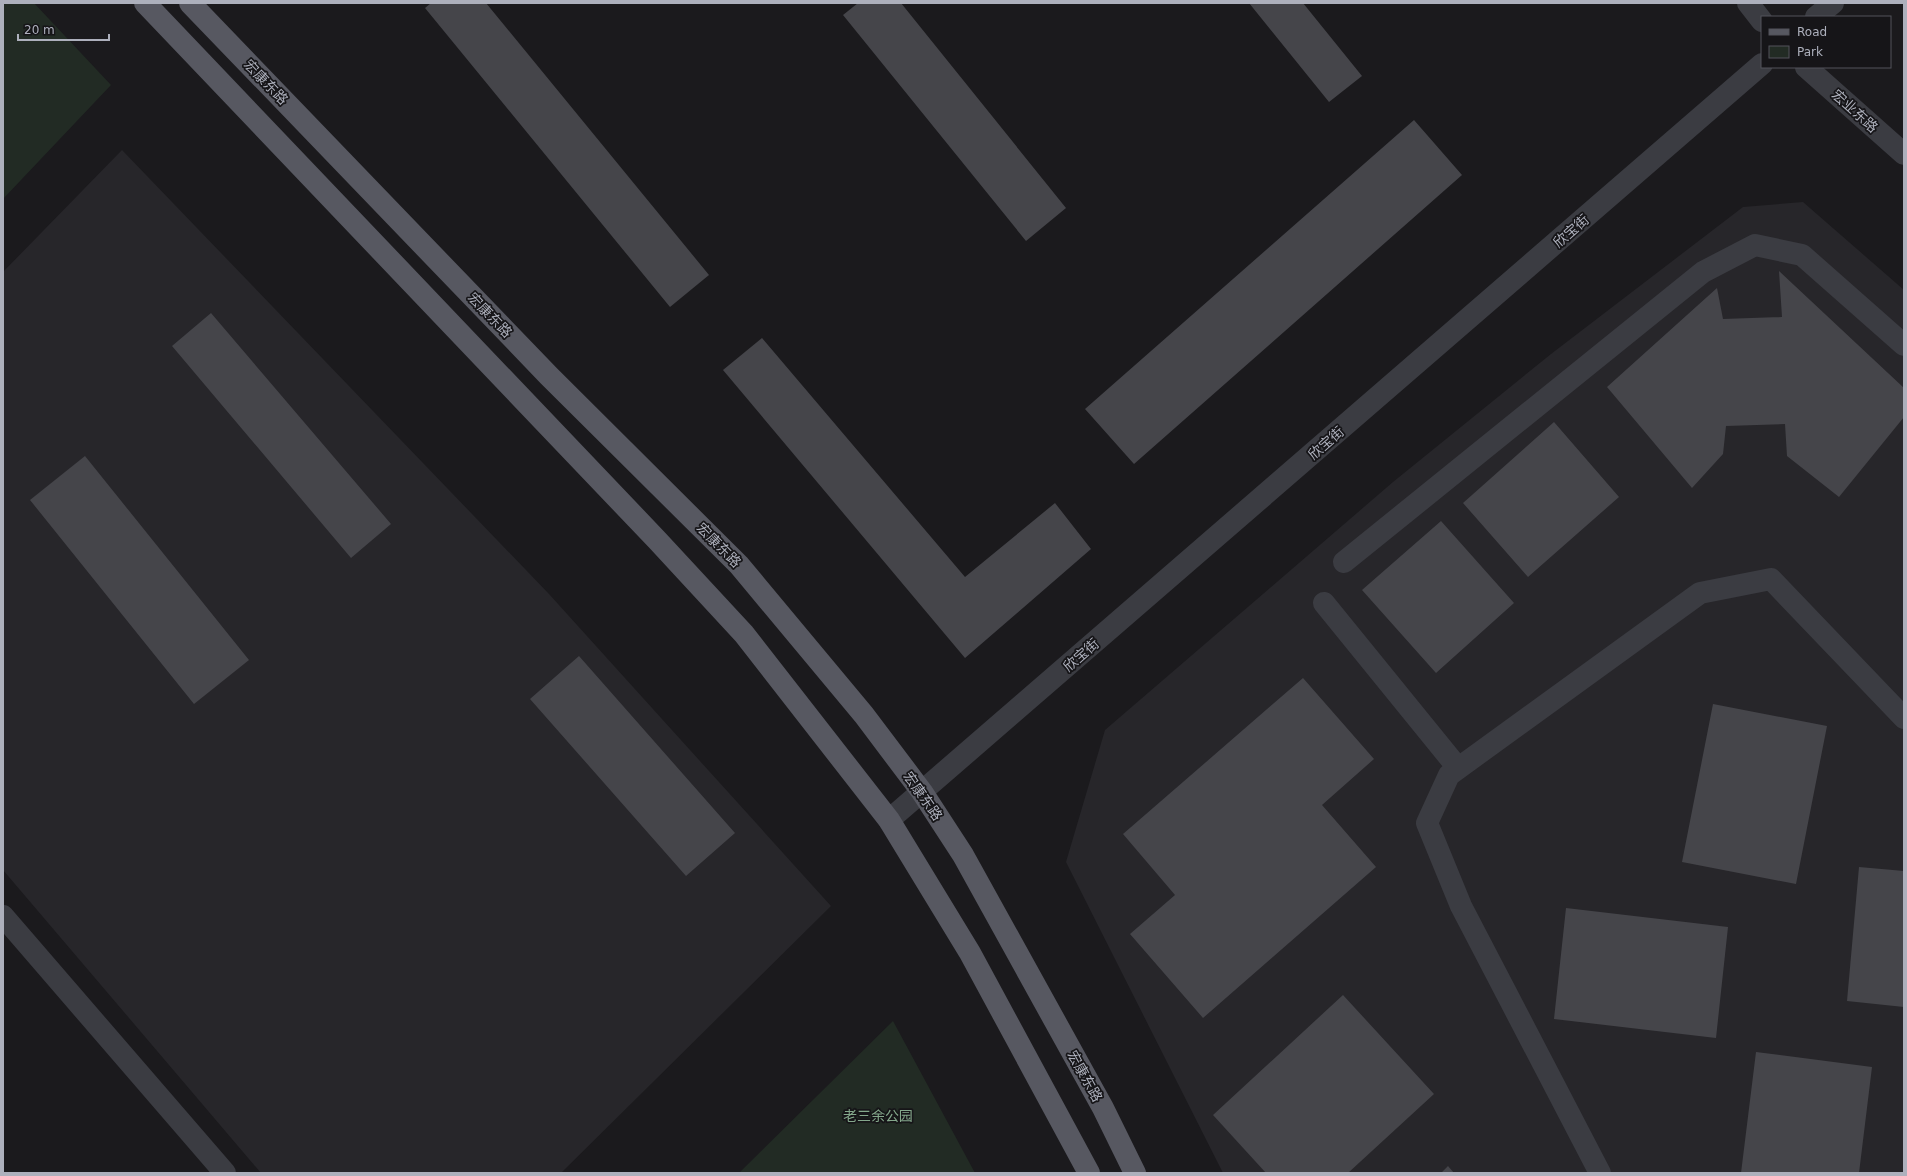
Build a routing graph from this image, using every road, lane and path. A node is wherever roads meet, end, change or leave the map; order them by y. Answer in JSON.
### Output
{"nodes":[{"id":1,"x":145,"y":3,"type":"edge"},
{"id":2,"x":190,"y":3,"type":"edge"},
{"id":3,"x":1748,"y":3,"type":"edge"},
{"id":4,"x":1833,"y":3,"type":"edge"},
{"id":5,"x":1817,"y":16,"type":"edge"},
{"id":6,"x":1761,"y":20,"type":"edge"},
{"id":7,"x":1761,"y":65,"type":"edge"},
{"id":8,"x":1807,"y":68,"type":"edge"},
{"id":9,"x":1904,"y":154,"type":"edge"},
{"id":10,"x":1904,"y":345,"type":"edge"},
{"id":11,"x":1344,"y":562,"type":"dead end"},
{"id":12,"x":1324,"y":603,"type":"dead end"},
{"id":13,"x":1904,"y":718,"type":"edge"},
{"id":14,"x":1458,"y":768,"type":"junction"},
{"id":15,"x":922,"y":792,"type":"junction"},
{"id":16,"x":889,"y":820,"type":"junction"},
{"id":17,"x":3,"y":916,"type":"edge"},
{"id":18,"x":225,"y":1173,"type":"edge"},
{"id":19,"x":1089,"y":1173,"type":"edge"},
{"id":20,"x":1136,"y":1173,"type":"edge"},
{"id":21,"x":1600,"y":1173,"type":"edge"}],
"edges":[{"from":1,"to":16,"type":"main road"},
{"from":2,"to":15,"type":"main road","name":"宏康东路"},
{"from":3,"to":6,"type":"street"},
{"from":4,"to":5,"type":"street"},
{"from":7,"to":15,"type":"street","name":"欣宝街"},
{"from":8,"to":9,"type":"street","name":"宏业东路"},
{"from":10,"to":11,"type":"street"},
{"from":12,"to":14,"type":"street"},
{"from":13,"to":14,"type":"street"},
{"from":14,"to":21,"type":"street"},
{"from":15,"to":16,"type":"street","name":"欣宝街"},
{"from":15,"to":20,"type":"main road","name":"宏康东路"},
{"from":16,"to":19,"type":"main road"},
{"from":17,"to":18,"type":"street"}]}
